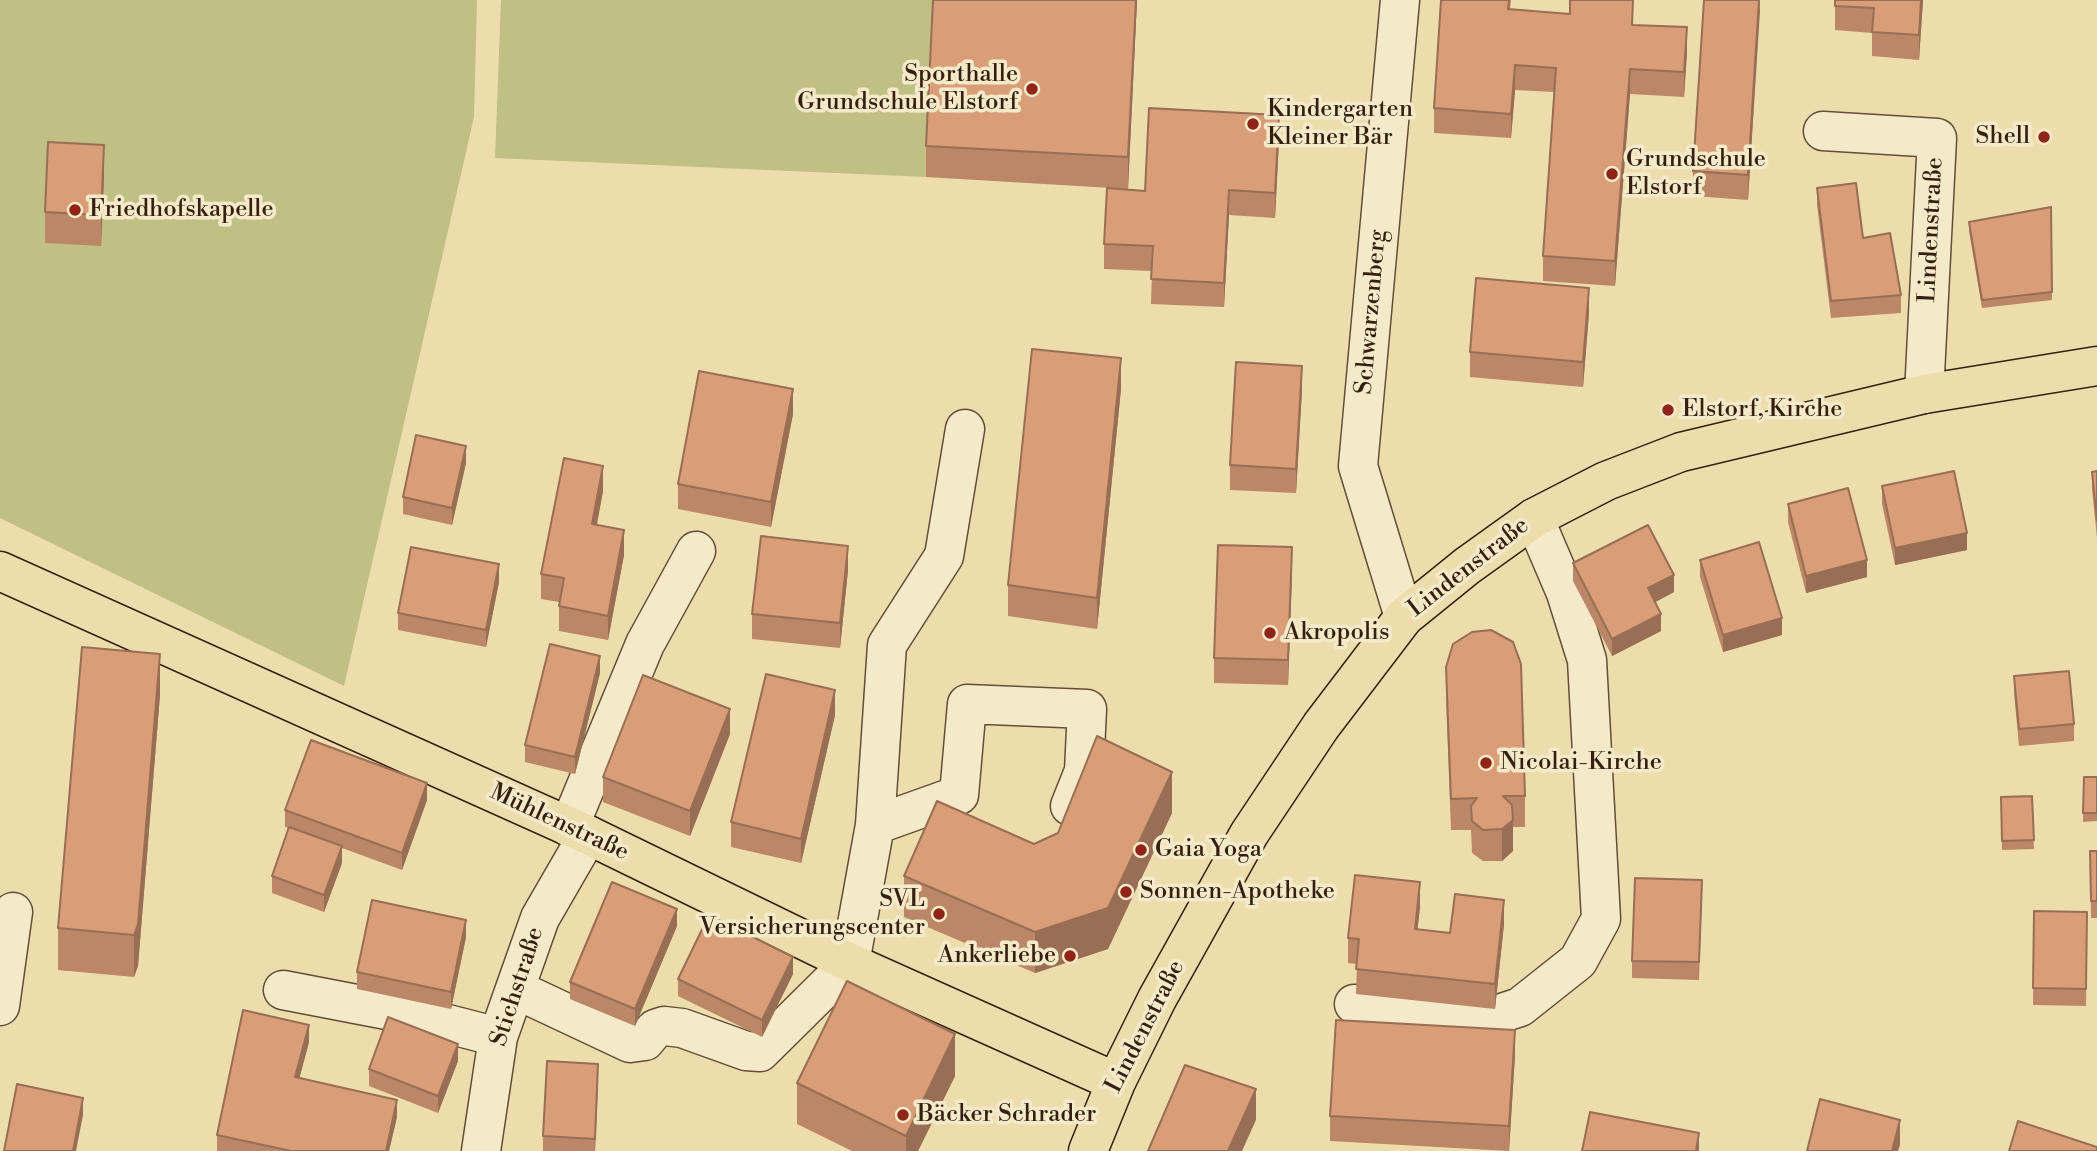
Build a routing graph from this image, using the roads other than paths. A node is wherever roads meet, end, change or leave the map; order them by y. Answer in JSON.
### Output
{"nodes":[{"id":1,"x":1399,"y":0,"type":"edge"},
{"id":2,"x":1823,"y":131,"type":"dead end"},
{"id":3,"x":2097,"y":366,"type":"edge"},
{"id":4,"x":1924,"y":394,"type":"junction"},
{"id":5,"x":965,"y":429,"type":"dead end"},
{"id":6,"x":1534,"y":518,"type":"junction"},
{"id":7,"x":696,"y":551,"type":"dead end"},
{"id":8,"x":0,"y":571,"type":"edge"},
{"id":9,"x":1404,"y":617,"type":"junction"},
{"id":10,"x":1070,"y":806,"type":"edge"},
{"id":11,"x":875,"y":825,"type":"junction"},
{"id":12,"x":579,"y":831,"type":"junction"},
{"id":13,"x":13,"y":912,"type":"dead end"},
{"id":14,"x":850,"y":963,"type":"junction"},
{"id":15,"x":515,"y":989,"type":"junction"},
{"id":16,"x":283,"y":990,"type":"dead end"},
{"id":17,"x":1354,"y":1004,"type":"dead end"},
{"id":18,"x":0,"y":1006,"type":"edge"},
{"id":19,"x":498,"y":1037,"type":"junction"},
{"id":20,"x":1116,"y":1082,"type":"junction"},
{"id":21,"x":481,"y":1151,"type":"edge"},
{"id":22,"x":1088,"y":1151,"type":"edge"}],
"edges":[{"from":1,"to":9,"type":"street","name":"Schwarzenberg"},
{"from":2,"to":4,"type":"street","name":"Lindenstraße"},
{"from":3,"to":4,"type":"main road","name":"Lindenstraße"},
{"from":4,"to":6,"type":"main road","name":"Lindenstraße"},
{"from":5,"to":11,"type":"street"},
{"from":6,"to":9,"type":"main road","name":"Lindenstraße"},
{"from":6,"to":17,"type":"street"},
{"from":7,"to":12,"type":"street","name":"Stichstraße"},
{"from":8,"to":12,"type":"main road","name":"Mühlenstraße"},
{"from":9,"to":20,"type":"main road","name":"Lindenstraße"},
{"from":10,"to":11,"type":"street"},
{"from":11,"to":14,"type":"street"},
{"from":12,"to":14,"type":"main road","name":"Mühlenstraße"},
{"from":12,"to":15,"type":"street","name":"Stichstraße"},
{"from":13,"to":18,"type":"street"},
{"from":14,"to":15,"type":"street"},
{"from":14,"to":20,"type":"main road","name":"Mühlenstraße"},
{"from":15,"to":19,"type":"street","name":"Stichstraße"},
{"from":16,"to":19,"type":"street"},
{"from":19,"to":21,"type":"street","name":"Stichstraße"},
{"from":20,"to":22,"type":"main road","name":"Lindenstraße"}]}
